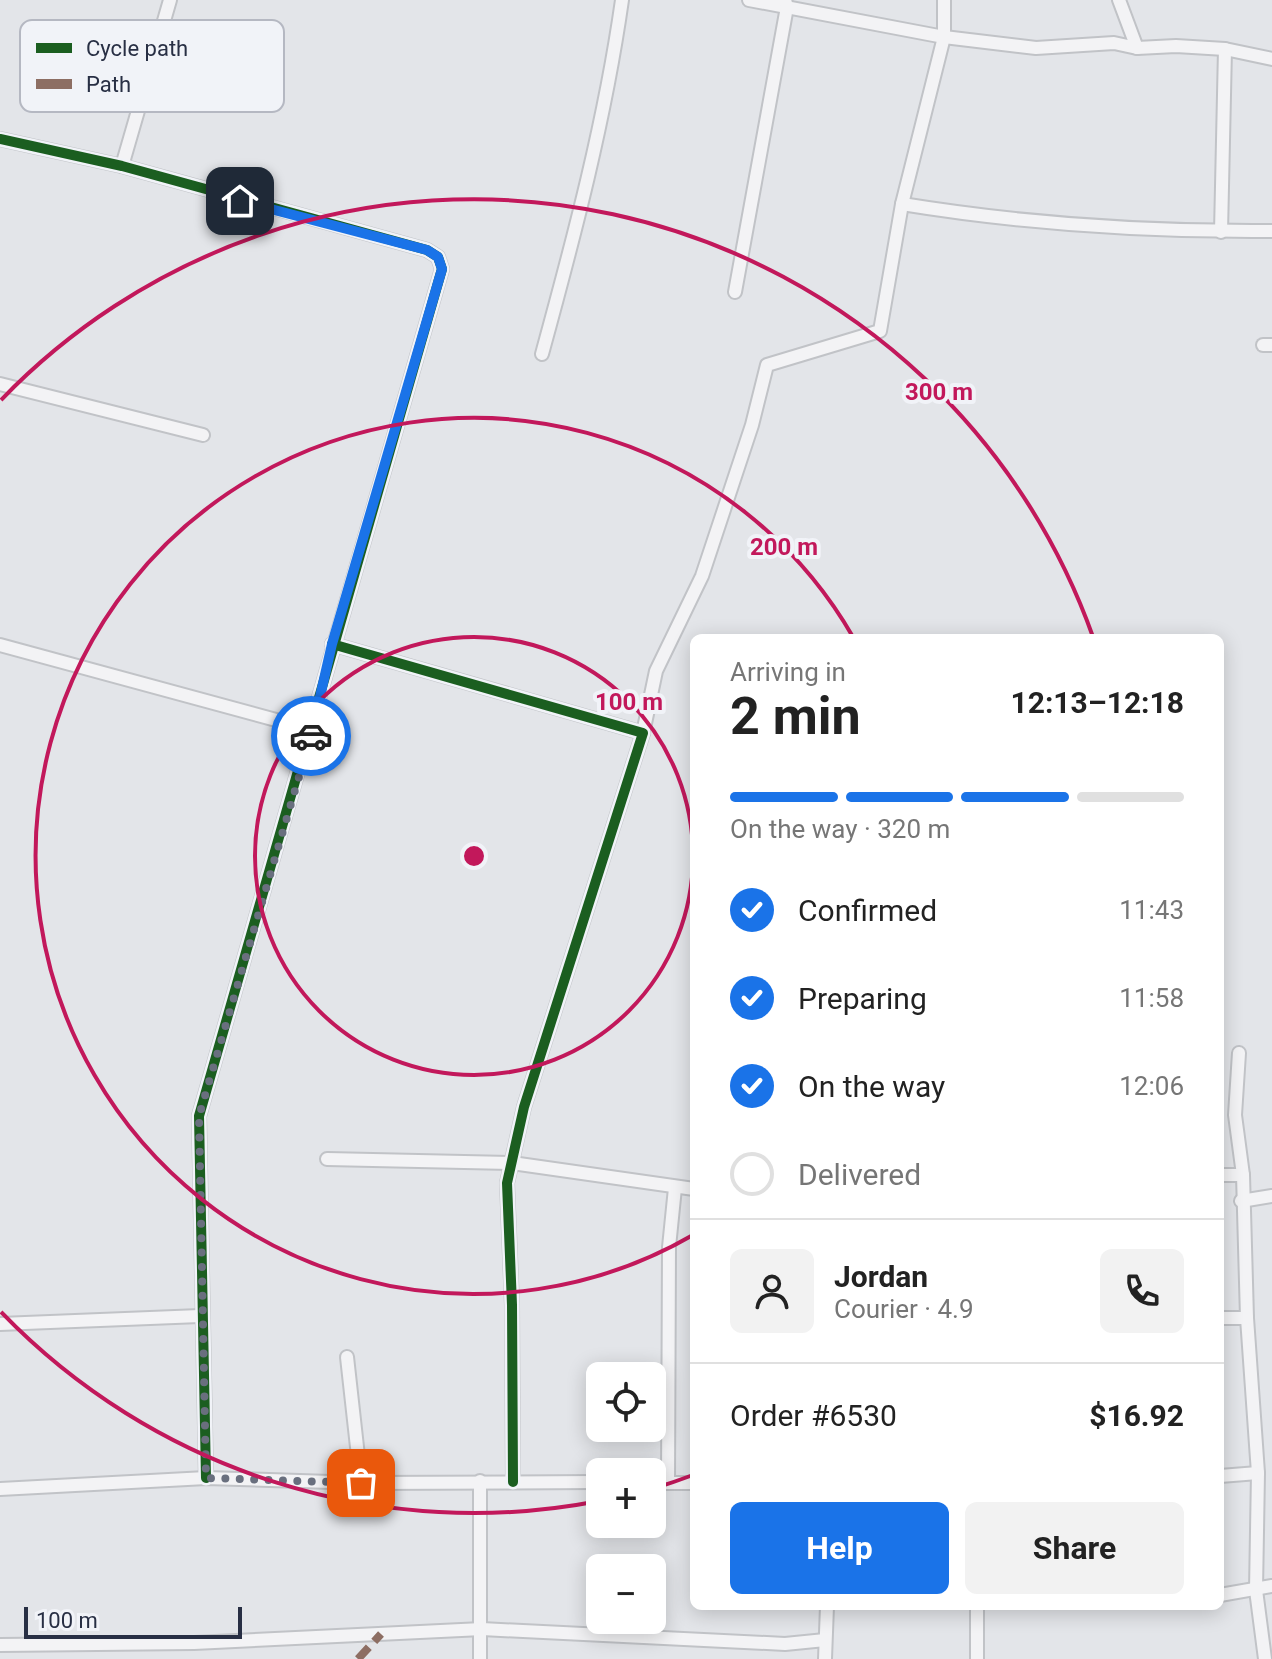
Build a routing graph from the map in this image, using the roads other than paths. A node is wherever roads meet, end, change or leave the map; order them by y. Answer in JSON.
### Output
{"nodes":[{"id":1,"x":170,"y":0,"type":"edge"},
{"id":2,"x":622,"y":0,"type":"edge"},
{"id":3,"x":749,"y":0,"type":"edge"},
{"id":4,"x":944,"y":0,"type":"edge"},
{"id":5,"x":1119,"y":0,"type":"edge"},
{"id":6,"x":786,"y":4,"type":"edge"},
{"id":7,"x":164,"y":20,"type":"edge"},
{"id":8,"x":944,"y":37,"type":"junction"},
{"id":9,"x":1137,"y":48,"type":"junction"},
{"id":10,"x":1225,"y":49,"type":"junction"},
{"id":11,"x":1272,"y":59,"type":"edge"},
{"id":12,"x":138,"y":112,"type":"edge"},
{"id":13,"x":0,"y":139,"type":"edge"},
{"id":14,"x":122,"y":166,"type":"junction"},
{"id":15,"x":902,"y":204,"type":"junction"},
{"id":16,"x":1272,"y":231,"type":"edge"},
{"id":17,"x":1221,"y":232,"type":"junction"},
{"id":18,"x":735,"y":292,"type":"dead end"},
{"id":19,"x":542,"y":354,"type":"dead end"},
{"id":20,"x":0,"y":384,"type":"edge"},
{"id":21,"x":203,"y":435,"type":"dead end"},
{"id":22,"x":332,"y":644,"type":"junction"},
{"id":23,"x":0,"y":645,"type":"edge"},
{"id":24,"x":313,"y":730,"type":"junction"},
{"id":25,"x":643,"y":733,"type":"junction"},
{"id":26,"x":1239,"y":1053,"type":"dead end"},
{"id":27,"x":1235,"y":1115,"type":"junction"},
{"id":28,"x":1224,"y":1118,"type":"edge"},
{"id":29,"x":327,"y":1159,"type":"dead end"},
{"id":30,"x":512,"y":1163,"type":"junction"},
{"id":31,"x":1224,"y":1175,"type":"edge"},
{"id":32,"x":1243,"y":1175,"type":"junction"},
{"id":33,"x":675,"y":1188,"type":"junction"},
{"id":34,"x":690,"y":1189,"type":"edge"},
{"id":35,"x":1272,"y":1196,"type":"edge"},
{"id":36,"x":1241,"y":1201,"type":"junction"},
{"id":37,"x":200,"y":1316,"type":"junction"},
{"id":38,"x":1224,"y":1318,"type":"edge"},
{"id":39,"x":1247,"y":1318,"type":"junction"},
{"id":40,"x":0,"y":1324,"type":"edge"},
{"id":41,"x":347,"y":1357,"type":"dead end"},
{"id":42,"x":1258,"y":1473,"type":"junction"},
{"id":43,"x":1224,"y":1476,"type":"edge"},
{"id":44,"x":206,"y":1478,"type":"junction"},
{"id":45,"x":480,"y":1481,"type":"junction"},
{"id":46,"x":513,"y":1482,"type":"junction"},
{"id":47,"x":586,"y":1482,"type":"edge"},
{"id":48,"x":361,"y":1483,"type":"junction"},
{"id":49,"x":668,"y":1483,"type":"joint"},
{"id":50,"x":690,"y":1483,"type":"edge"},
{"id":51,"x":0,"y":1489,"type":"edge"},
{"id":52,"x":1272,"y":1586,"type":"edge"},
{"id":53,"x":1256,"y":1590,"type":"junction"},
{"id":54,"x":1224,"y":1594,"type":"edge"},
{"id":55,"x":827,"y":1610,"type":"edge"},
{"id":56,"x":977,"y":1610,"type":"edge"},
{"id":57,"x":482,"y":1629,"type":"junction"},
{"id":58,"x":825,"y":1640,"type":"junction"},
{"id":59,"x":0,"y":1645,"type":"edge"},
{"id":60,"x":480,"y":1659,"type":"edge"},
{"id":61,"x":825,"y":1659,"type":"edge"},
{"id":62,"x":977,"y":1659,"type":"edge"},
{"id":63,"x":1265,"y":1659,"type":"edge"}],
"edges":[{"from":1,"to":7,"type":"street"},
{"from":2,"to":19,"type":"street"},
{"from":3,"to":6,"type":"street"},
{"from":4,"to":8,"type":"street"},
{"from":5,"to":9,"type":"street"},
{"from":6,"to":8,"type":"street"},
{"from":6,"to":18,"type":"street"},
{"from":8,"to":9,"type":"street"},
{"from":8,"to":15,"type":"street"},
{"from":9,"to":10,"type":"street"},
{"from":10,"to":11,"type":"street"},
{"from":10,"to":17,"type":"street"},
{"from":12,"to":14,"type":"street"},
{"from":13,"to":14,"type":"street"},
{"from":14,"to":22,"type":"street"},
{"from":15,"to":17,"type":"street"},
{"from":15,"to":25,"type":"street"},
{"from":16,"to":17,"type":"street"},
{"from":20,"to":21,"type":"street"},
{"from":22,"to":24,"type":"street"},
{"from":22,"to":25,"type":"street"},
{"from":23,"to":24,"type":"street"},
{"from":24,"to":37,"type":"street"},
{"from":25,"to":30,"type":"street"},
{"from":26,"to":27,"type":"street"},
{"from":27,"to":28,"type":"street"},
{"from":27,"to":32,"type":"street"},
{"from":29,"to":30,"type":"street"},
{"from":30,"to":33,"type":"street"},
{"from":30,"to":46,"type":"street"},
{"from":31,"to":32,"type":"street"},
{"from":32,"to":36,"type":"street"},
{"from":33,"to":34,"type":"street"},
{"from":33,"to":49,"type":"street"},
{"from":35,"to":36,"type":"street"},
{"from":36,"to":39,"type":"street"},
{"from":37,"to":40,"type":"street"},
{"from":37,"to":44,"type":"street"},
{"from":38,"to":39,"type":"street"},
{"from":39,"to":42,"type":"street"},
{"from":41,"to":48,"type":"street"},
{"from":42,"to":43,"type":"street"},
{"from":42,"to":53,"type":"street"},
{"from":44,"to":48,"type":"street"},
{"from":44,"to":51,"type":"street"},
{"from":45,"to":46,"type":"street"},
{"from":45,"to":48,"type":"street"},
{"from":45,"to":57,"type":"street"},
{"from":46,"to":47,"type":"street"},
{"from":49,"to":50,"type":"street"},
{"from":52,"to":53,"type":"street"},
{"from":53,"to":54,"type":"street"},
{"from":53,"to":63,"type":"street"},
{"from":55,"to":58,"type":"street"},
{"from":56,"to":62,"type":"street"},
{"from":57,"to":58,"type":"street"},
{"from":57,"to":59,"type":"street"},
{"from":57,"to":60,"type":"street"},
{"from":58,"to":61,"type":"street"}]}
